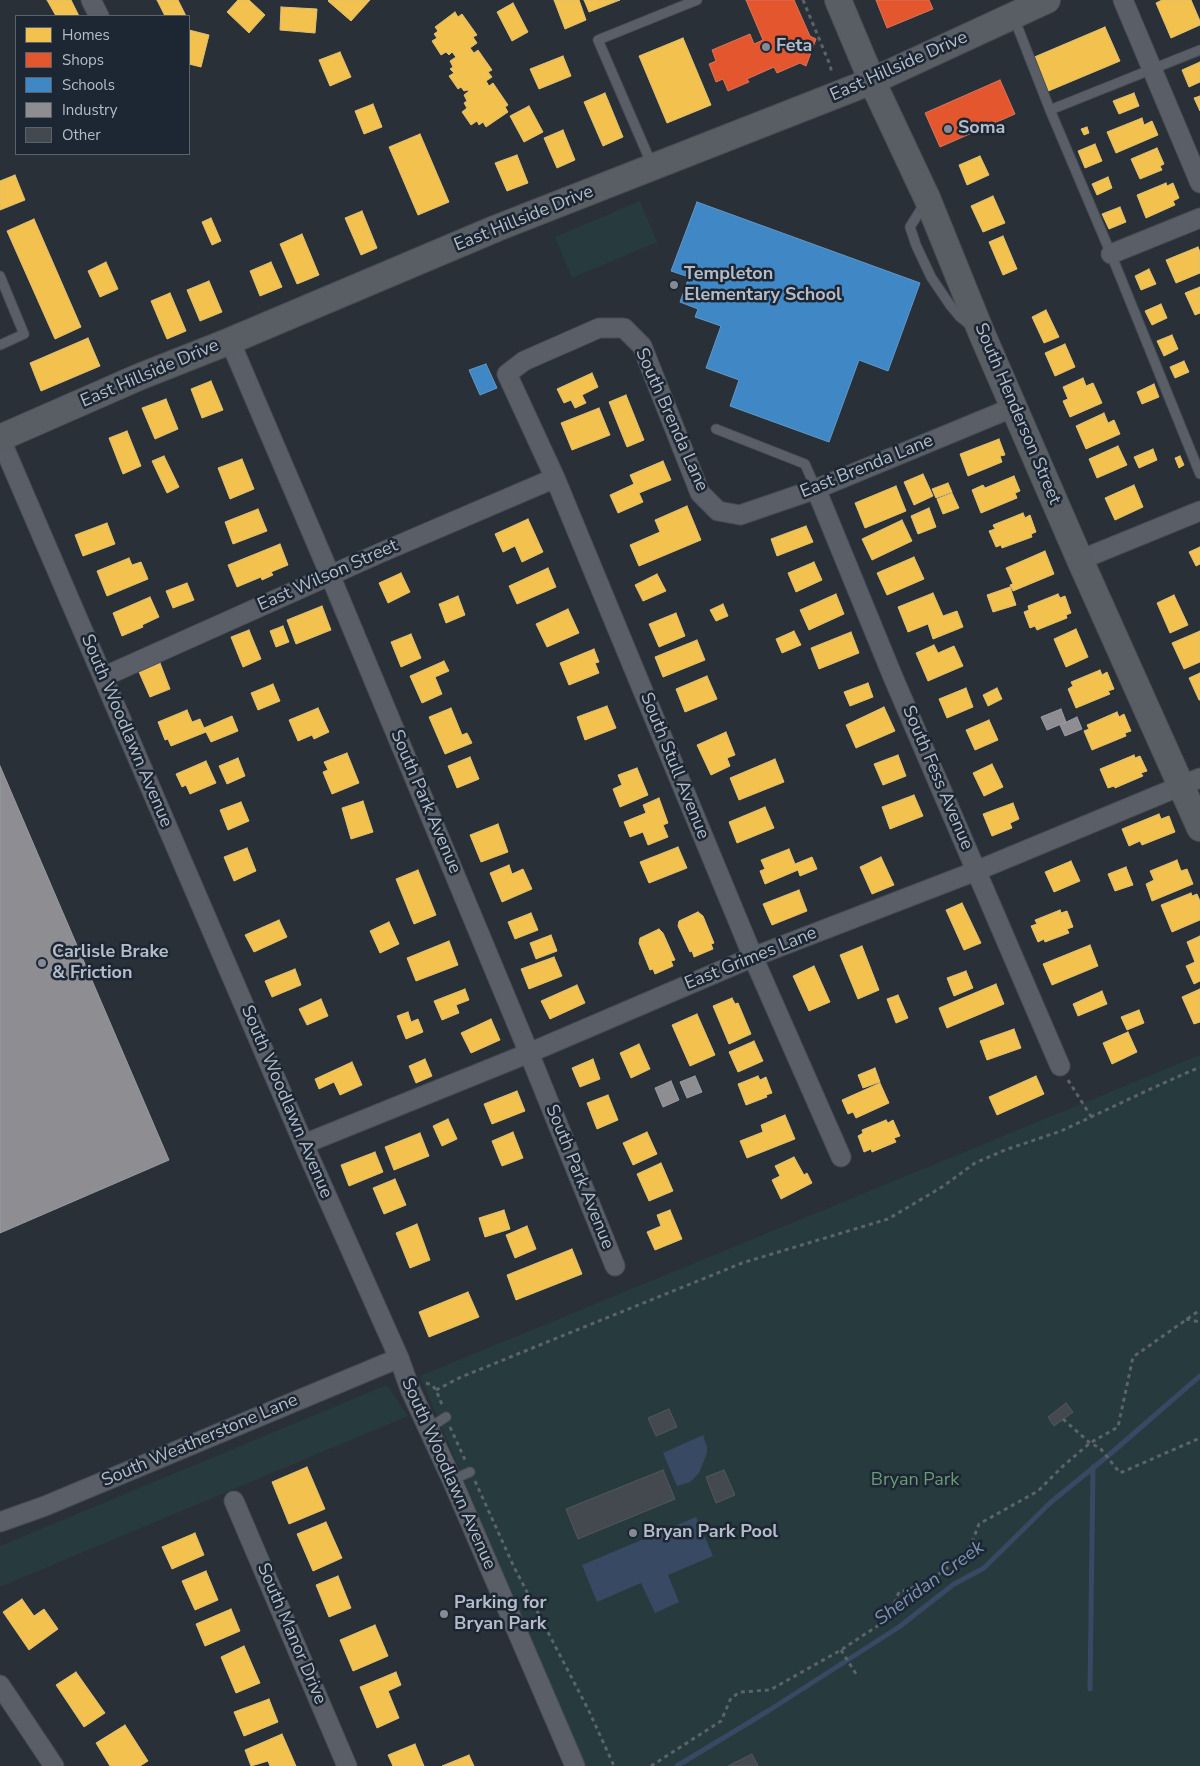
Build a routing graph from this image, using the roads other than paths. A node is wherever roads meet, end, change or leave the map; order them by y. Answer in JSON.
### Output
{"nodes":[{"id":1,"x":91,"y":0,"type":"edge"},
{"id":2,"x":697,"y":0,"type":"edge"},
{"id":3,"x":838,"y":0,"type":"edge"},
{"id":4,"x":1047,"y":0,"type":"edge"},
{"id":5,"x":1123,"y":0,"type":"edge"},
{"id":6,"x":98,"y":15,"type":"edge"},
{"id":7,"x":1013,"y":15,"type":"junction"},
{"id":8,"x":1200,"y":50,"type":"edge"},
{"id":9,"x":1153,"y":68,"type":"junction"},
{"id":10,"x":872,"y":81,"type":"junction"},
{"id":11,"x":1050,"y":110,"type":"junction"},
{"id":12,"x":653,"y":168,"type":"junction"},
{"id":13,"x":1200,"y":182,"type":"edge"},
{"id":14,"x":1200,"y":218,"type":"edge"},
{"id":15,"x":1111,"y":254,"type":"junction"},
{"id":16,"x":0,"y":276,"type":"edge"},
{"id":17,"x":230,"y":341,"type":"junction"},
{"id":18,"x":0,"y":345,"type":"edge"},
{"id":19,"x":507,"y":374,"type":"joint"},
{"id":20,"x":1014,"y":407,"type":"junction"},
{"id":21,"x":716,"y":430,"type":"dead end"},
{"id":22,"x":0,"y":438,"type":"edge"},
{"id":23,"x":1200,"y":474,"type":"edge"},
{"id":24,"x":555,"y":478,"type":"junction"},
{"id":25,"x":816,"y":489,"type":"junction"},
{"id":26,"x":718,"y":511,"type":"joint"},
{"id":27,"x":1200,"y":511,"type":"edge"},
{"id":28,"x":1080,"y":560,"type":"junction"},
{"id":29,"x":330,"y":575,"type":"junction"},
{"id":30,"x":103,"y":677,"type":"junction"},
{"id":31,"x":1191,"y":782,"type":"edge"},
{"id":32,"x":1200,"y":828,"type":"edge"},
{"id":33,"x":976,"y":871,"type":"junction"},
{"id":34,"x":753,"y":957,"type":"junction"},
{"id":35,"x":529,"y":1053,"type":"junction"},
{"id":36,"x":1060,"y":1066,"type":"road end"},
{"id":37,"x":304,"y":1144,"type":"junction"},
{"id":38,"x":841,"y":1156,"type":"dead end"},
{"id":39,"x":615,"y":1266,"type":"dead end"},
{"id":40,"x":399,"y":1358,"type":"junction"},
{"id":41,"x":446,"y":1417,"type":"road end"},
{"id":42,"x":429,"y":1428,"type":"junction"},
{"id":43,"x":470,"y":1472,"type":"road end"},
{"id":44,"x":452,"y":1480,"type":"junction"},
{"id":45,"x":234,"y":1501,"type":"dead end"},
{"id":46,"x":0,"y":1522,"type":"edge"},
{"id":47,"x":0,"y":1685,"type":"edge"},
{"id":48,"x":54,"y":1766,"type":"edge"},
{"id":49,"x":347,"y":1766,"type":"edge"},
{"id":50,"x":575,"y":1766,"type":"edge"}],
"edges":[{"from":1,"to":6,"type":"street"},
{"from":2,"to":12,"type":"lane"},
{"from":3,"to":10,"type":"main road","name":"South Henderson Street"},
{"from":4,"to":7,"type":"main road","name":"East Hillside Drive"},
{"from":5,"to":9,"type":"street"},
{"from":7,"to":10,"type":"main road","name":"East Hillside Drive"},
{"from":7,"to":11,"type":"lane"},
{"from":8,"to":9,"type":"lane"},
{"from":9,"to":11,"type":"lane"},
{"from":9,"to":13,"type":"street"},
{"from":10,"to":12,"type":"main road","name":"East Hillside Drive"},
{"from":10,"to":20,"type":"main road","name":"South Henderson Street"},
{"from":11,"to":15,"type":"lane"},
{"from":12,"to":17,"type":"main road","name":"East Hillside Drive"},
{"from":14,"to":15,"type":"street"},
{"from":15,"to":23,"type":"lane"},
{"from":16,"to":18,"type":"lane"},
{"from":17,"to":22,"type":"main road","name":"East Hillside Drive"},
{"from":17,"to":29,"type":"street","name":"South Park Avenue"},
{"from":19,"to":24,"type":"street","name":"South Stull Avenue"},
{"from":19,"to":26,"type":"street","name":"South Brenda Lane"},
{"from":20,"to":25,"type":"street","name":"East Brenda Lane"},
{"from":20,"to":28,"type":"main road","name":"South Henderson Street"},
{"from":21,"to":25,"type":"lane"},
{"from":22,"to":30,"type":"street","name":"South Woodlawn Avenue"},
{"from":24,"to":29,"type":"street","name":"East Wilson Street"},
{"from":24,"to":34,"type":"street","name":"South Stull Avenue"},
{"from":25,"to":26,"type":"street","name":"East Brenda Lane"},
{"from":25,"to":33,"type":"street","name":"South Fess Avenue"},
{"from":27,"to":28,"type":"street"},
{"from":28,"to":31,"type":"main road","name":"South Henderson Street"},
{"from":29,"to":30,"type":"street","name":"East Wilson Street"},
{"from":29,"to":35,"type":"street","name":"South Park Avenue"},
{"from":30,"to":37,"type":"street","name":"South Woodlawn Avenue"},
{"from":31,"to":32,"type":"main road","name":"South Henderson Street"},
{"from":31,"to":33,"type":"street","name":"East Grimes Lane"},
{"from":33,"to":34,"type":"street","name":"East Grimes Lane"},
{"from":33,"to":36,"type":"street","name":"South Fess Avenue"},
{"from":34,"to":35,"type":"street","name":"East Grimes Lane"},
{"from":34,"to":38,"type":"street","name":"South Stull Avenue"},
{"from":35,"to":37,"type":"street","name":"East Grimes Lane"},
{"from":35,"to":39,"type":"street","name":"South Park Avenue"},
{"from":37,"to":40,"type":"street","name":"South Woodlawn Avenue"},
{"from":40,"to":42,"type":"street","name":"South Woodlawn Avenue"},
{"from":40,"to":46,"type":"street","name":"South Weatherstone Lane"},
{"from":41,"to":42,"type":"lane"},
{"from":42,"to":44,"type":"street","name":"South Woodlawn Avenue"},
{"from":43,"to":44,"type":"lane"},
{"from":44,"to":50,"type":"street","name":"South Woodlawn Avenue"},
{"from":45,"to":49,"type":"street","name":"South Manor Drive"},
{"from":47,"to":48,"type":"street"}]}
